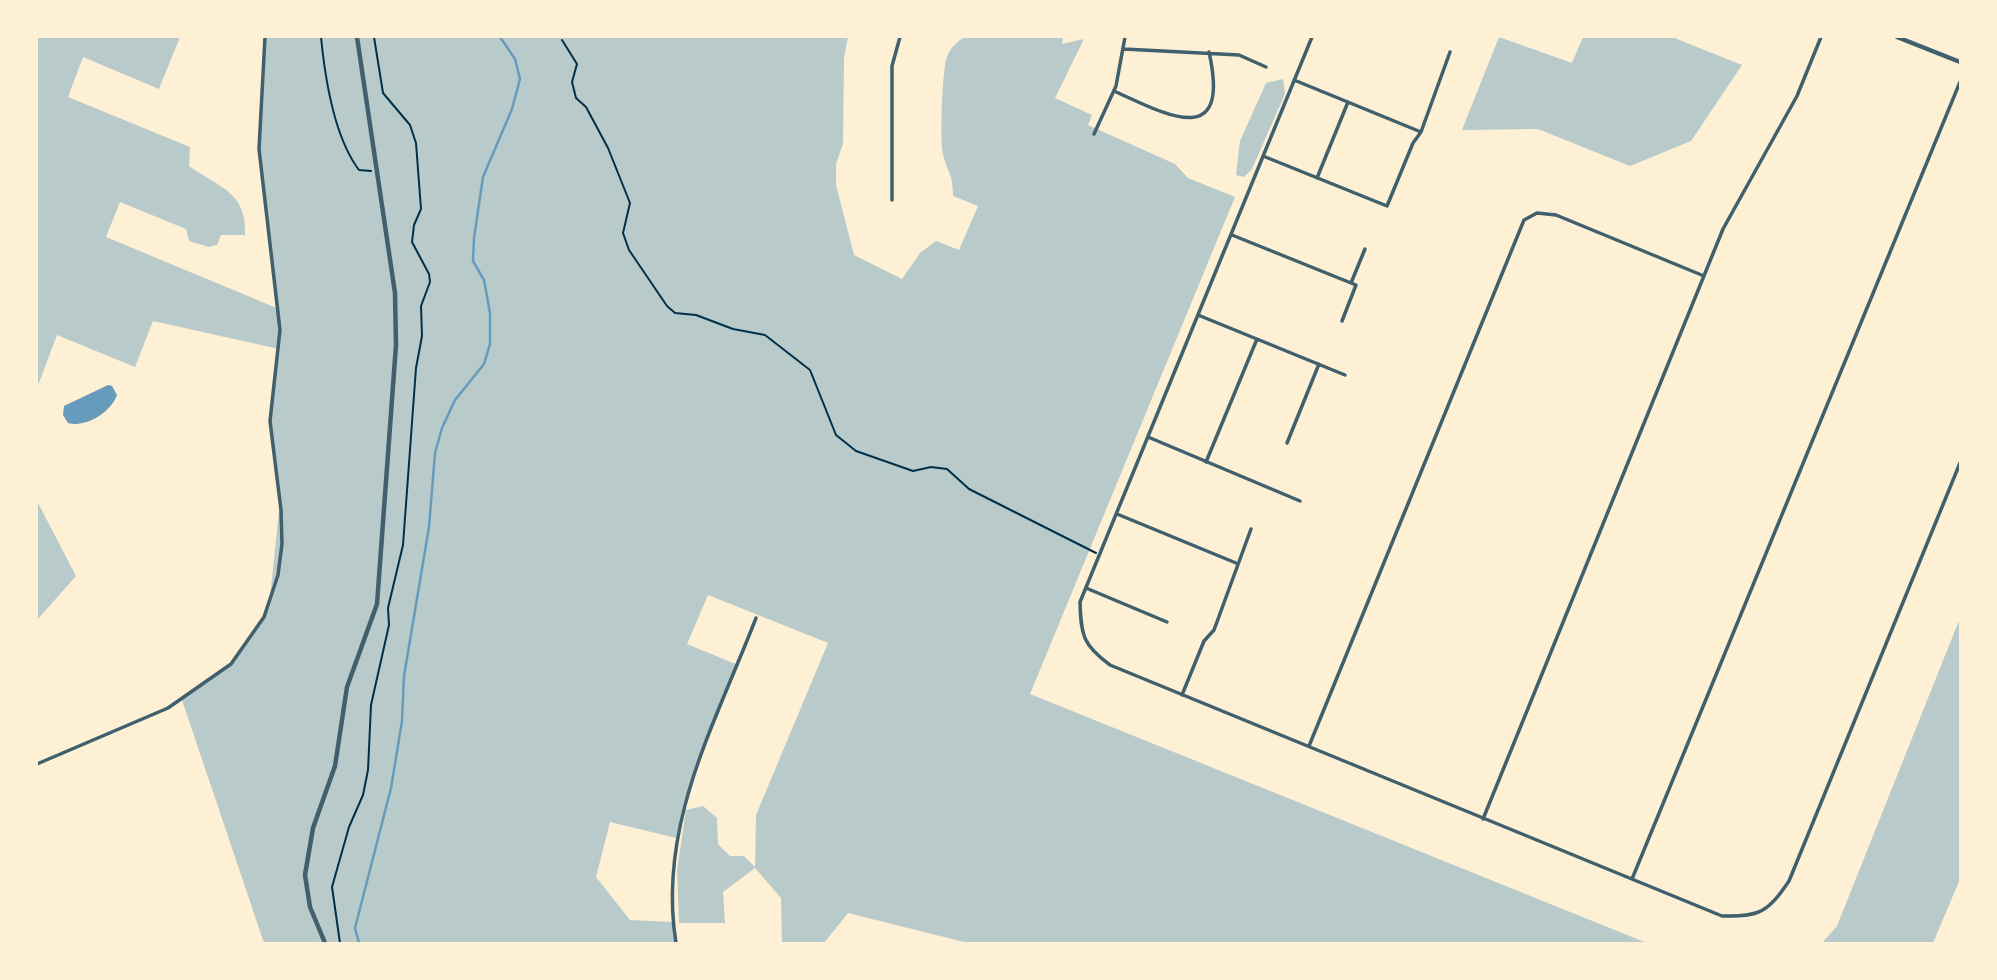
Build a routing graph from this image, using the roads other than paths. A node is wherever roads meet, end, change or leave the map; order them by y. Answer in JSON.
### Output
{"nodes":[{"id":1,"x":265,"y":37,"type":"edge"},
{"id":2,"x":357,"y":37,"type":"edge"},
{"id":3,"x":900,"y":37,"type":"edge"},
{"id":4,"x":1125,"y":37,"type":"edge"},
{"id":5,"x":1312,"y":37,"type":"edge"},
{"id":6,"x":1821,"y":37,"type":"edge"},
{"id":7,"x":1898,"y":37,"type":"edge"},
{"id":8,"x":1124,"y":49,"type":"junction"},
{"id":9,"x":1209,"y":52,"type":"junction"},
{"id":10,"x":1450,"y":52,"type":"dead end"},
{"id":11,"x":1960,"y":62,"type":"edge"},
{"id":12,"x":1266,"y":67,"type":"dead end"},
{"id":13,"x":1294,"y":80,"type":"junction"},
{"id":14,"x":1960,"y":82,"type":"edge"},
{"id":15,"x":1114,"y":91,"type":"junction"},
{"id":16,"x":1348,"y":102,"type":"junction"},
{"id":17,"x":1421,"y":132,"type":"junction"},
{"id":18,"x":1094,"y":134,"type":"dead end"},
{"id":19,"x":1264,"y":156,"type":"junction"},
{"id":20,"x":1317,"y":178,"type":"junction"},
{"id":21,"x":892,"y":200,"type":"dead end"},
{"id":22,"x":1231,"y":234,"type":"junction"},
{"id":23,"x":1365,"y":249,"type":"dead end"},
{"id":24,"x":1704,"y":276,"type":"junction"},
{"id":25,"x":1351,"y":283,"type":"junction"},
{"id":26,"x":1198,"y":315,"type":"junction"},
{"id":27,"x":1342,"y":321,"type":"dead end"},
{"id":28,"x":1257,"y":339,"type":"junction"},
{"id":29,"x":1320,"y":364,"type":"junction"},
{"id":30,"x":1345,"y":375,"type":"dead end"},
{"id":31,"x":1148,"y":437,"type":"junction"},
{"id":32,"x":1287,"y":443,"type":"dead end"},
{"id":33,"x":1206,"y":462,"type":"junction"},
{"id":34,"x":1960,"y":463,"type":"edge"},
{"id":35,"x":1300,"y":501,"type":"dead end"},
{"id":36,"x":1116,"y":514,"type":"junction"},
{"id":37,"x":1251,"y":529,"type":"dead end"},
{"id":38,"x":1236,"y":563,"type":"junction"},
{"id":39,"x":1086,"y":588,"type":"junction"},
{"id":40,"x":756,"y":618,"type":"dead end"},
{"id":41,"x":1167,"y":622,"type":"dead end"},
{"id":42,"x":1182,"y":695,"type":"junction"},
{"id":43,"x":1309,"y":746,"type":"junction"},
{"id":44,"x":37,"y":764,"type":"edge"},
{"id":45,"x":1483,"y":819,"type":"junction"},
{"id":46,"x":1632,"y":879,"type":"junction"},
{"id":47,"x":325,"y":943,"type":"edge"},
{"id":48,"x":676,"y":943,"type":"edge"}],
"edges":[{"from":1,"to":44,"type":"street"},
{"from":2,"to":47,"type":"street"},
{"from":3,"to":21,"type":"street"},
{"from":4,"to":8,"type":"street"},
{"from":5,"to":13,"type":"street"},
{"from":6,"to":24,"type":"street"},
{"from":7,"to":11,"type":"street"},
{"from":8,"to":9,"type":"street"},
{"from":8,"to":15,"type":"street"},
{"from":9,"to":12,"type":"street"},
{"from":9,"to":15,"type":"street"},
{"from":10,"to":17,"type":"street"},
{"from":13,"to":16,"type":"street"},
{"from":13,"to":19,"type":"street"},
{"from":14,"to":46,"type":"street"},
{"from":15,"to":18,"type":"street"},
{"from":16,"to":17,"type":"street"},
{"from":16,"to":20,"type":"street"},
{"from":17,"to":20,"type":"street"},
{"from":19,"to":20,"type":"street"},
{"from":19,"to":22,"type":"street"},
{"from":22,"to":25,"type":"street"},
{"from":22,"to":26,"type":"street"},
{"from":23,"to":25,"type":"street"},
{"from":24,"to":43,"type":"street"},
{"from":24,"to":45,"type":"street"},
{"from":25,"to":27,"type":"street"},
{"from":26,"to":28,"type":"street"},
{"from":26,"to":31,"type":"street"},
{"from":28,"to":29,"type":"street"},
{"from":28,"to":33,"type":"street"},
{"from":29,"to":30,"type":"street"},
{"from":29,"to":32,"type":"street"},
{"from":31,"to":33,"type":"street"},
{"from":31,"to":36,"type":"street"},
{"from":33,"to":35,"type":"street"},
{"from":34,"to":46,"type":"street"},
{"from":36,"to":38,"type":"street"},
{"from":36,"to":39,"type":"street"},
{"from":37,"to":38,"type":"street"},
{"from":38,"to":42,"type":"street"},
{"from":39,"to":41,"type":"street"},
{"from":39,"to":42,"type":"street"},
{"from":40,"to":48,"type":"street"},
{"from":42,"to":43,"type":"street"},
{"from":43,"to":45,"type":"street"},
{"from":45,"to":46,"type":"street"}]}
